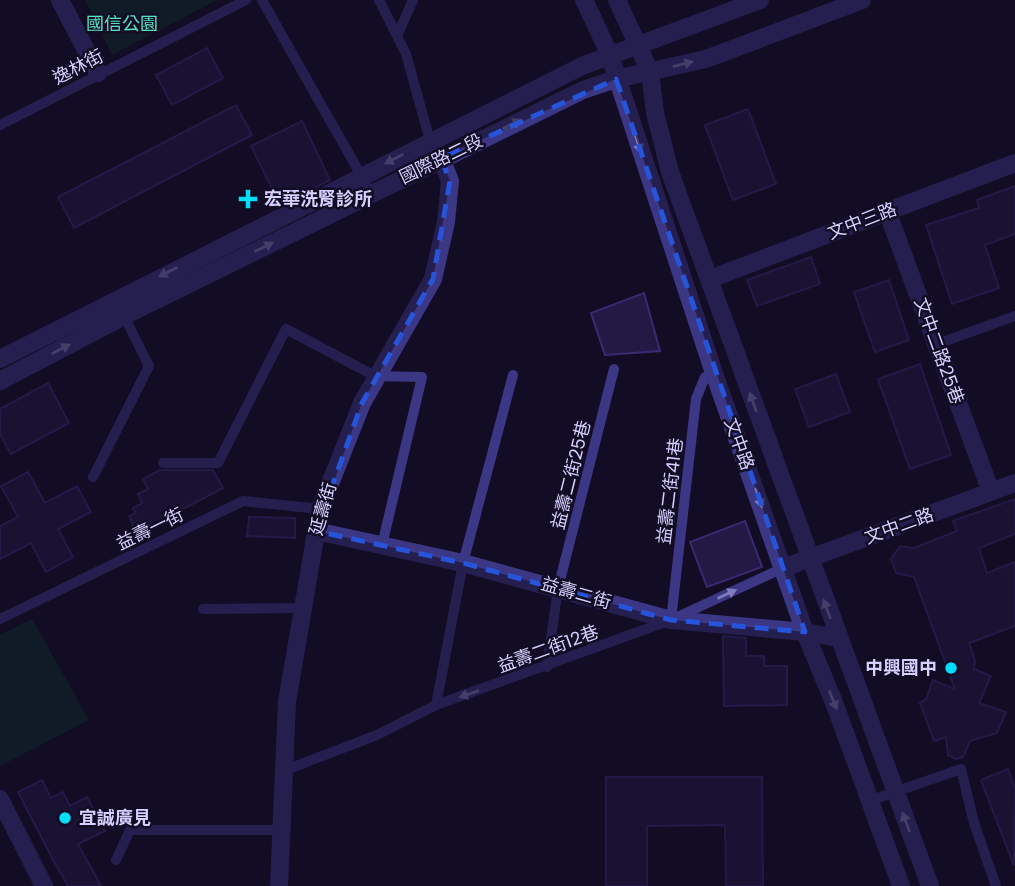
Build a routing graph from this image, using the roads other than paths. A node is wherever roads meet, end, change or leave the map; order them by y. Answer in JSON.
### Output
{"nodes":[{"id":1,"x":60,"y":0,"type":"edge"},
{"id":2,"x":246,"y":0,"type":"edge"},
{"id":3,"x":262,"y":0,"type":"edge"},
{"id":4,"x":379,"y":0,"type":"edge"},
{"id":5,"x":413,"y":0,"type":"edge"},
{"id":6,"x":584,"y":0,"type":"edge"},
{"id":7,"x":617,"y":0,"type":"edge"},
{"id":8,"x":760,"y":0,"type":"edge"},
{"id":9,"x":862,"y":0,"type":"edge"},
{"id":10,"x":397,"y":36,"type":"junction"},
{"id":11,"x":639,"y":43,"type":"junction"},
{"id":12,"x":609,"y":54,"type":"junction"},
{"id":13,"x":650,"y":72,"type":"junction"},
{"id":14,"x":98,"y":73,"type":"junction"},
{"id":15,"x":616,"y":79,"type":"junction"},
{"id":16,"x":0,"y":125,"type":"edge"},
{"id":17,"x":430,"y":141,"type":"junction"},
{"id":18,"x":441,"y":158,"type":"junction"},
{"id":19,"x":1015,"y":163,"type":"edge"},
{"id":20,"x":361,"y":176,"type":"junction"},
{"id":21,"x":371,"y":193,"type":"junction"},
{"id":22,"x":887,"y":211,"type":"junction"},
{"id":23,"x":710,"y":279,"type":"junction"},
{"id":24,"x":124,"y":316,"type":"junction"},
{"id":25,"x":1015,"y":316,"type":"edge"},
{"id":26,"x":937,"y":344,"type":"junction"},
{"id":27,"x":0,"y":359,"type":"edge"},
{"id":28,"x":614,"y":369,"type":"dead end"},
{"id":29,"x":713,"y":373,"type":"junction"},
{"id":30,"x":513,"y":375,"type":"dead end"},
{"id":31,"x":375,"y":376,"type":"junction"},
{"id":32,"x":0,"y":381,"type":"edge"},
{"id":33,"x":163,"y":463,"type":"dead end"},
{"id":34,"x":93,"y":477,"type":"dead end"},
{"id":35,"x":1015,"y":483,"type":"edge"},
{"id":36,"x":990,"y":492,"type":"junction"},
{"id":37,"x":320,"y":509,"type":"junction"},
{"id":38,"x":316,"y":531,"type":"junction"},
{"id":39,"x":382,"y":545,"type":"junction"},
{"id":40,"x":809,"y":558,"type":"junction"},
{"id":41,"x":463,"y":563,"type":"junction"},
{"id":42,"x":783,"y":568,"type":"junction"},
{"id":43,"x":558,"y":588,"type":"junction"},
{"id":44,"x":302,"y":608,"type":"junction"},
{"id":45,"x":203,"y":609,"type":"dead end"},
{"id":46,"x":0,"y":619,"type":"edge"},
{"id":47,"x":671,"y":620,"type":"junction"},
{"id":48,"x":805,"y":632,"type":"junction"},
{"id":49,"x":838,"y":638,"type":"junction"},
{"id":50,"x":547,"y":667,"type":"junction"},
{"id":51,"x":436,"y":705,"type":"junction"},
{"id":52,"x":283,"y":772,"type":"junction"},
{"id":53,"x":895,"y":792,"type":"junction"},
{"id":54,"x":0,"y":799,"type":"edge"},
{"id":55,"x":869,"y":801,"type":"junction"},
{"id":56,"x":280,"y":830,"type":"junction"},
{"id":57,"x":116,"y":860,"type":"dead end"},
{"id":58,"x":44,"y":886,"type":"edge"},
{"id":59,"x":279,"y":886,"type":"edge"},
{"id":60,"x":901,"y":886,"type":"edge"},
{"id":61,"x":930,"y":886,"type":"edge"},
{"id":62,"x":996,"y":886,"type":"edge"}],
"edges":[{"from":1,"to":14,"type":"street"},
{"from":2,"to":14,"type":"lane","name":"逸林街"},
{"from":3,"to":20,"type":"lane"},
{"from":4,"to":10,"type":"lane"},
{"from":5,"to":10,"type":"lane"},
{"from":6,"to":12,"type":"street","name":"文中路"},
{"from":7,"to":11,"type":"street","name":"文中路"},
{"from":8,"to":11,"type":"street","name":"國際路二段"},
{"from":13,"to":9,"type":"street","name":"國際路二段","one_way":true},
{"from":10,"to":17,"type":"lane"},
{"from":11,"to":12,"type":"street","name":"國際路二段"},
{"from":11,"to":13,"type":"street","name":"文中路"},
{"from":12,"to":15,"type":"street","name":"文中路"},
{"from":12,"to":17,"type":"street","name":"國際路二段"},
{"from":13,"to":15,"type":"street","name":"國際路二段"},
{"from":13,"to":23,"type":"street","name":"文中路"},
{"from":14,"to":16,"type":"lane","name":"逸林街"},
{"from":18,"to":15,"type":"street","name":"國際路二段","one_way":true},
{"from":15,"to":29,"type":"street","name":"文中路","one_way":true},
{"from":17,"to":18,"type":"lane"},
{"from":17,"to":20,"type":"street","name":"國際路二段","one_way":true},
{"from":18,"to":21,"type":"street","name":"國際路二段"},
{"from":18,"to":31,"type":"street","name":"延壽街"},
{"from":19,"to":22,"type":"street","name":"文中三路"},
{"from":20,"to":21,"type":"lane"},
{"from":20,"to":27,"type":"street","name":"國際路二段","one_way":true},
{"from":24,"to":21,"type":"street","name":"國際路二段","one_way":true},
{"from":22,"to":23,"type":"street","name":"文中三路"},
{"from":22,"to":26,"type":"street","name":"文中二路25巷"},
{"from":40,"to":23,"type":"street","name":"文中路","one_way":true},
{"from":32,"to":24,"type":"street","name":"國際路二段","one_way":true},
{"from":24,"to":34,"type":"lane"},
{"from":25,"to":26,"type":"lane"},
{"from":26,"to":36,"type":"street","name":"文中二路25巷"},
{"from":28,"to":43,"type":"lane","name":"益壽二街25巷"},
{"from":29,"to":42,"type":"street","name":"文中路","one_way":true},
{"from":29,"to":47,"type":"lane","name":"益壽二街41巷"},
{"from":30,"to":41,"type":"lane"},
{"from":31,"to":33,"type":"lane"},
{"from":31,"to":37,"type":"street","name":"延壽街"},
{"from":31,"to":39,"type":"lane"},
{"from":35,"to":36,"type":"street","name":"文中二路"},
{"from":36,"to":40,"type":"street","name":"文中二路"},
{"from":37,"to":38,"type":"street","name":"延壽街"},
{"from":37,"to":46,"type":"lane","name":"益壽一街"},
{"from":38,"to":39,"type":"street","name":"益壽二街"},
{"from":38,"to":44,"type":"street","name":"延壽街"},
{"from":39,"to":41,"type":"street","name":"益壽二街"},
{"from":40,"to":42,"type":"street","name":"文中二路"},
{"from":49,"to":40,"type":"street","name":"文中路","one_way":true},
{"from":41,"to":43,"type":"street","name":"益壽二街"},
{"from":41,"to":51,"type":"lane"},
{"from":47,"to":42,"type":"lane","name":"益壽二街12巷","one_way":true},
{"from":42,"to":48,"type":"street","name":"文中路"},
{"from":43,"to":47,"type":"street","name":"益壽二街"},
{"from":43,"to":50,"type":"lane","name":"益壽二街25巷"},
{"from":44,"to":45,"type":"lane"},
{"from":44,"to":52,"type":"street","name":"延壽街"},
{"from":47,"to":48,"type":"street","name":"益壽二街"},
{"from":47,"to":50,"type":"lane","name":"益壽二街12巷"},
{"from":48,"to":49,"type":"street","name":"益壽二街"},
{"from":48,"to":55,"type":"street","name":"文中路","one_way":true},
{"from":49,"to":53,"type":"street","name":"文中路"},
{"from":50,"to":51,"type":"lane","name":"益壽二街12巷","one_way":true},
{"from":51,"to":52,"type":"lane","name":"益壽二街12巷"},
{"from":52,"to":56,"type":"street","name":"延壽街"},
{"from":53,"to":55,"type":"lane"},
{"from":61,"to":53,"type":"street","name":"文中路","one_way":true},
{"from":53,"to":62,"type":"lane"},
{"from":54,"to":58,"type":"street"},
{"from":55,"to":60,"type":"street","name":"文中路"},
{"from":56,"to":57,"type":"lane"},
{"from":56,"to":59,"type":"street","name":"延壽街"}]}
